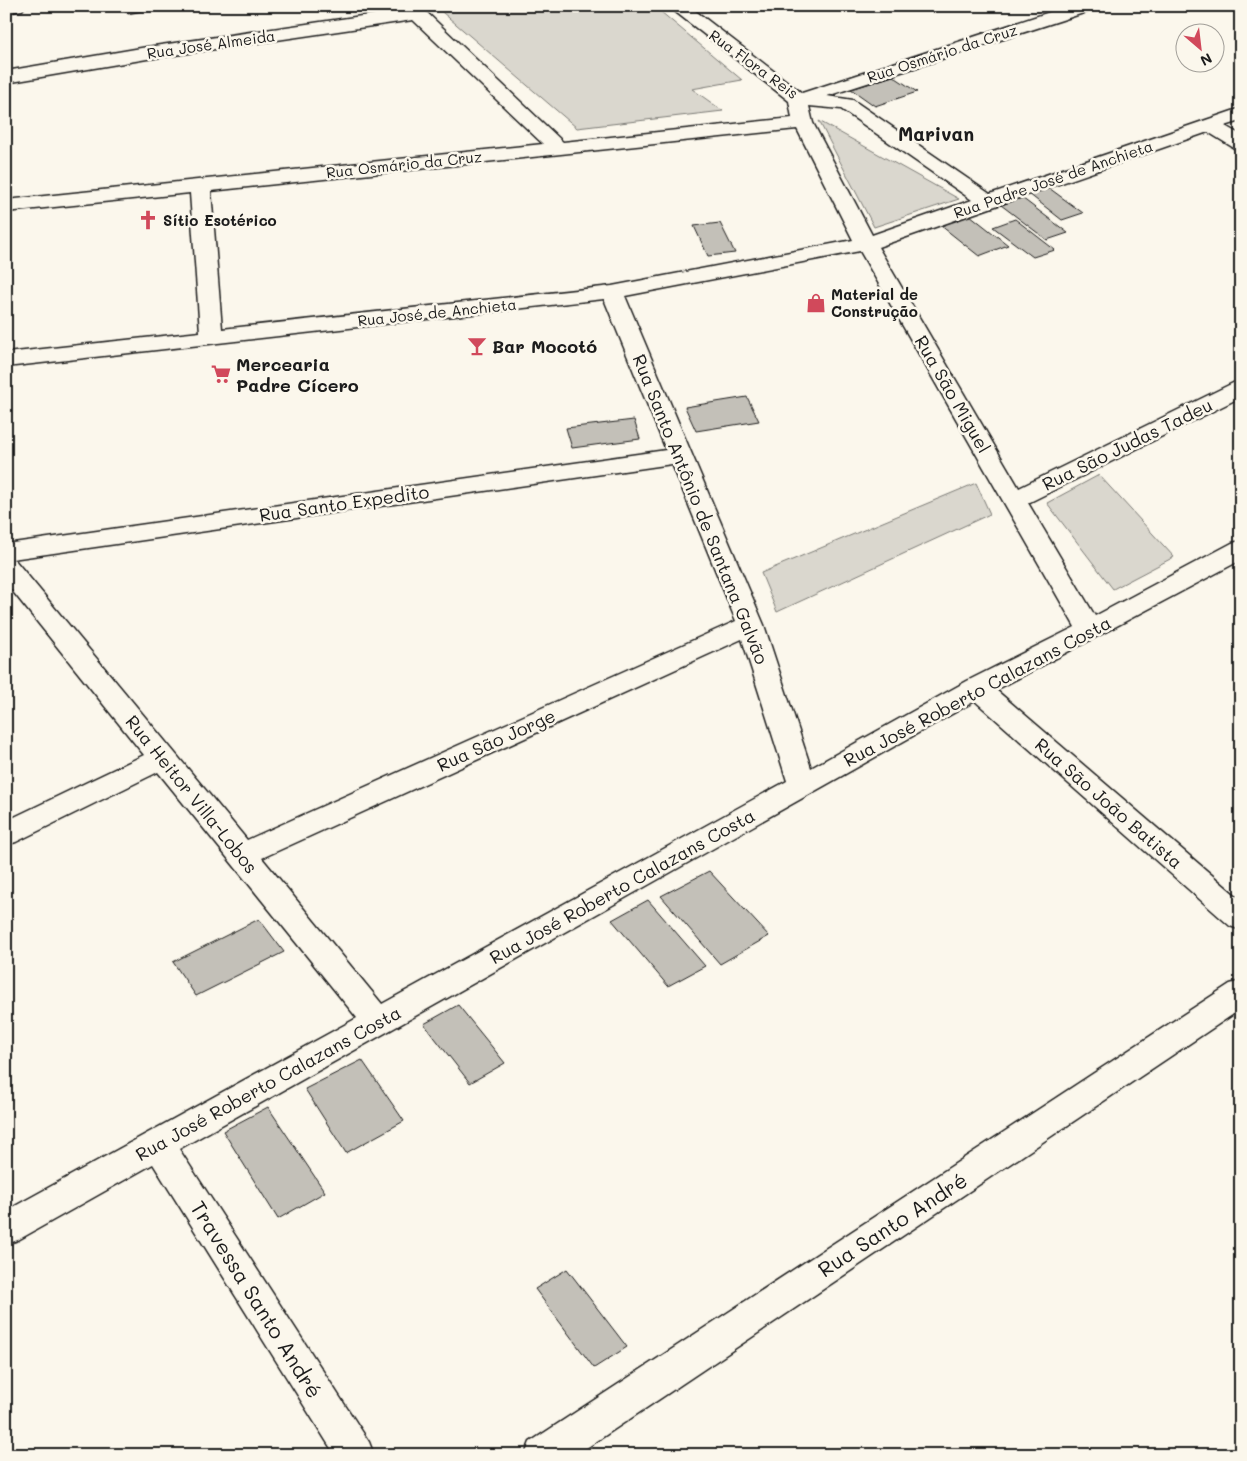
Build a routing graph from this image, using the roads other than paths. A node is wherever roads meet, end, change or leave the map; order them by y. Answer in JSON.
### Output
{"nodes":[{"id":1,"x":16,"y":6,"type":"edge"},
{"id":2,"x":677,"y":6,"type":"edge"},
{"id":3,"x":1087,"y":6,"type":"edge"},
{"id":4,"x":6,"y":8,"type":"edge"},
{"id":5,"x":413,"y":10,"type":"edge"},
{"id":6,"x":6,"y":77,"type":"edge"},
{"id":7,"x":798,"y":99,"type":"junction"},
{"id":8,"x":1241,"y":114,"type":"edge"},
{"id":9,"x":803,"y":123,"type":"junction"},
{"id":10,"x":1210,"y":125,"type":"junction"},
{"id":11,"x":1241,"y":144,"type":"edge"},
{"id":12,"x":558,"y":148,"type":"junction"},
{"id":13,"x":200,"y":185,"type":"junction"},
{"id":14,"x":988,"y":202,"type":"junction"},
{"id":15,"x":6,"y":206,"type":"edge"},
{"id":16,"x":866,"y":244,"type":"junction"},
{"id":17,"x":612,"y":292,"type":"junction"},
{"id":18,"x":211,"y":337,"type":"junction"},
{"id":19,"x":6,"y":360,"type":"edge"},
{"id":20,"x":1241,"y":388,"type":"edge"},
{"id":21,"x":681,"y":455,"type":"junction"},
{"id":22,"x":1014,"y":500,"type":"junction"},
{"id":23,"x":1241,"y":549,"type":"edge"},
{"id":24,"x":6,"y":552,"type":"edge"},
{"id":25,"x":6,"y":566,"type":"edge"},
{"id":26,"x":750,"y":625,"type":"junction"},
{"id":27,"x":1090,"y":630,"type":"junction"},
{"id":28,"x":978,"y":688,"type":"junction"},
{"id":29,"x":162,"y":758,"type":"junction"},
{"id":30,"x":802,"y":785,"type":"junction"},
{"id":31,"x":6,"y":834,"type":"edge"},
{"id":32,"x":242,"y":856,"type":"junction"},
{"id":33,"x":1241,"y":918,"type":"edge"},
{"id":34,"x":1241,"y":993,"type":"edge"},
{"id":35,"x":378,"y":1021,"type":"junction"},
{"id":36,"x":158,"y":1144,"type":"junction"},
{"id":37,"x":6,"y":1229,"type":"edge"},
{"id":38,"x":356,"y":1455,"type":"edge"},
{"id":39,"x":543,"y":1455,"type":"edge"}],
"edges":[{"from":1,"to":4,"type":"street"},
{"from":2,"to":7,"type":"street","name":"Rua Flora Reis"},
{"from":3,"to":7,"type":"street","name":"Rua Osmário da Cruz"},
{"from":5,"to":6,"type":"street","name":"Rua José Almeida"},
{"from":5,"to":12,"type":"street"},
{"from":7,"to":9,"type":"street","name":"Rua São Miguel"},
{"from":7,"to":14,"type":"street","name":"Rua Flora Reis"},
{"from":8,"to":10,"type":"street","name":"Rua Padre José de Anchieta"},
{"from":9,"to":12,"type":"street","name":"Rua Osmário da Cruz"},
{"from":9,"to":16,"type":"street","name":"Rua São Miguel"},
{"from":10,"to":11,"type":"street"},
{"from":10,"to":14,"type":"street","name":"Rua Padre José de Anchieta"},
{"from":12,"to":13,"type":"street","name":"Rua Osmário da Cruz"},
{"from":13,"to":15,"type":"street","name":"Rua Osmário da Cruz"},
{"from":13,"to":18,"type":"street"},
{"from":14,"to":16,"type":"street","name":"Rua Padre José de Anchieta"},
{"from":16,"to":17,"type":"street","name":"Rua José de Anchieta"},
{"from":16,"to":22,"type":"street","name":"Rua São Miguel"},
{"from":17,"to":18,"type":"street","name":"Rua José de Anchieta"},
{"from":17,"to":21,"type":"street","name":"Rua Santo Antônio de Santana Galvão"},
{"from":18,"to":19,"type":"street","name":"Rua José de Anchieta"},
{"from":20,"to":22,"type":"street","name":"Rua São Judas Tadeu"},
{"from":21,"to":24,"type":"street","name":"Rua Santo Expedito"},
{"from":21,"to":26,"type":"street","name":"Rua Santo Antônio de Santana Galvão"},
{"from":22,"to":27,"type":"street","name":"Rua São Miguel"},
{"from":23,"to":27,"type":"street","name":"Rua José Roberto Calazans Costa"},
{"from":25,"to":29,"type":"street","name":"Rua Heitor Villa-Lobos"},
{"from":26,"to":30,"type":"street","name":"Rua Santo Antônio de Santana Galvão"},
{"from":26,"to":32,"type":"street","name":"Rua São Jorge"},
{"from":27,"to":28,"type":"street","name":"Rua José Roberto Calazans Costa"},
{"from":28,"to":30,"type":"street","name":"Rua José Roberto Calazans Costa"},
{"from":28,"to":33,"type":"street","name":"Rua São João Batista"},
{"from":29,"to":31,"type":"street"},
{"from":29,"to":32,"type":"street","name":"Rua Heitor Villa-Lobos"},
{"from":30,"to":35,"type":"street","name":"Rua José Roberto Calazans Costa"},
{"from":32,"to":35,"type":"street","name":"Rua Heitor Villa-Lobos"},
{"from":34,"to":39,"type":"street","name":"Rua Santo André"},
{"from":35,"to":36,"type":"street","name":"Rua José Roberto Calazans Costa"},
{"from":36,"to":37,"type":"street","name":"Rua José Roberto Calazans Costa"},
{"from":36,"to":38,"type":"street","name":"Travessa Santo André"}]}
